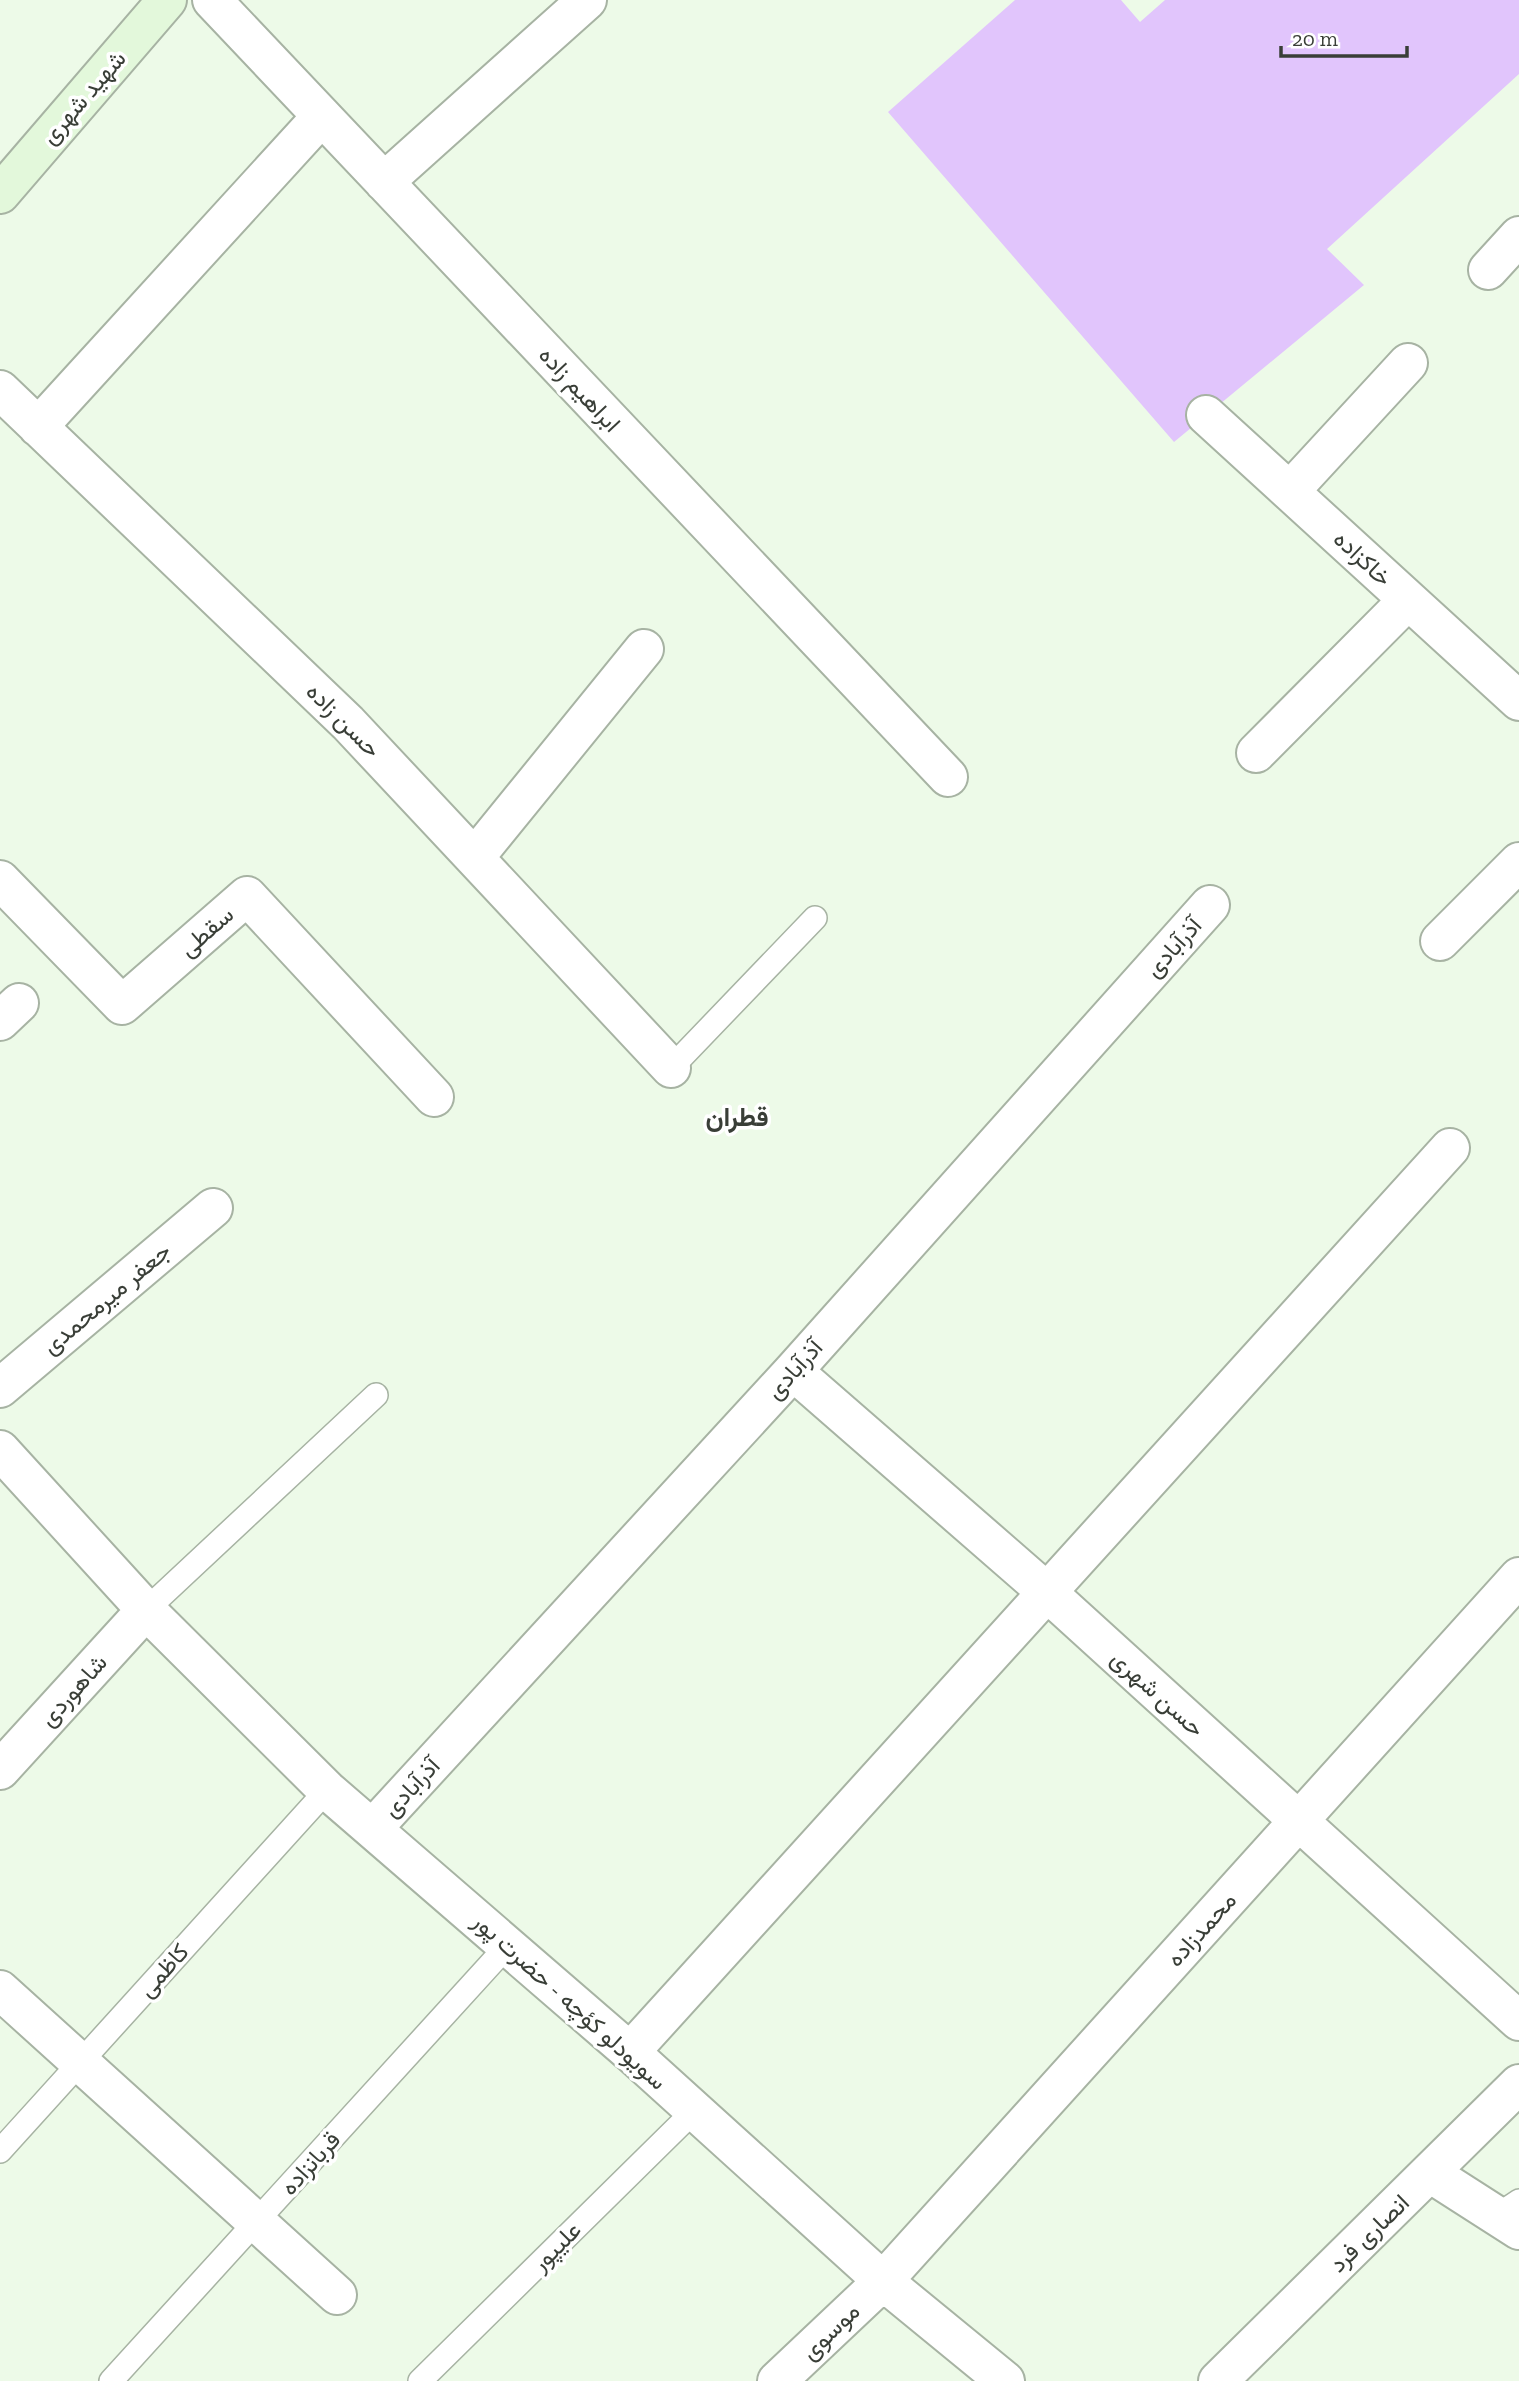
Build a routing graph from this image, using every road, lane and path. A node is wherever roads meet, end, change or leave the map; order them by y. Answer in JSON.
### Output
{"nodes":[{"id":1,"x":167,"y":0,"type":"edge"},
{"id":2,"x":212,"y":0,"type":"edge"},
{"id":3,"x":587,"y":0,"type":"edge"},
{"id":4,"x":322,"y":116,"type":"junction"},
{"id":5,"x":384,"y":182,"type":"junction"},
{"id":6,"x":0,"y":194,"type":"edge"},
{"id":7,"x":1519,"y":236,"type":"edge"},
{"id":8,"x":1488,"y":270,"type":"dead end"},
{"id":9,"x":1408,"y":363,"type":"dead end"},
{"id":10,"x":0,"y":390,"type":"edge"},
{"id":11,"x":1206,"y":415,"type":"dead end"},
{"id":12,"x":38,"y":426,"type":"junction"},
{"id":13,"x":1290,"y":491,"type":"junction"},
{"id":14,"x":1408,"y":600,"type":"junction"},
{"id":15,"x":644,"y":649,"type":"dead end"},
{"id":16,"x":1519,"y":701,"type":"edge"},
{"id":17,"x":1256,"y":753,"type":"dead end"},
{"id":18,"x":948,"y":777,"type":"dead end"},
{"id":19,"x":475,"y":857,"type":"junction"},
{"id":20,"x":1519,"y":863,"type":"edge"},
{"id":21,"x":0,"y":880,"type":"edge"},
{"id":22,"x":1210,"y":905,"type":"dead end"},
{"id":23,"x":815,"y":918,"type":"dead end"},
{"id":24,"x":1440,"y":941,"type":"dead end"},
{"id":25,"x":671,"y":1068,"type":"joint"},
{"id":26,"x":434,"y":1097,"type":"dead end"},
{"id":27,"x":1450,"y":1148,"type":"dead end"},
{"id":28,"x":213,"y":1208,"type":"dead end"},
{"id":29,"x":793,"y":1371,"type":"junction"},
{"id":30,"x":0,"y":1388,"type":"edge"},
{"id":31,"x":376,"y":1395,"type":"dead end"},
{"id":32,"x":0,"y":1450,"type":"edge"},
{"id":33,"x":1519,"y":1577,"type":"edge"},
{"id":34,"x":1049,"y":1594,"type":"junction"},
{"id":35,"x":146,"y":1610,"type":"junction"},
{"id":36,"x":0,"y":1770,"type":"edge"},
{"id":37,"x":327,"y":1790,"type":"junction"},
{"id":38,"x":1298,"y":1821,"type":"junction"},
{"id":39,"x":373,"y":1828,"type":"junction"},
{"id":40,"x":508,"y":1945,"type":"junction"},
{"id":41,"x":0,"y":1990,"type":"edge"},
{"id":42,"x":1519,"y":2021,"type":"edge"},
{"id":43,"x":631,"y":2052,"type":"junction"},
{"id":44,"x":80,"y":2062,"type":"junction"},
{"id":45,"x":1519,"y":2084,"type":"edge"},
{"id":46,"x":693,"y":2112,"type":"junction"},
{"id":47,"x":0,"y":2151,"type":"edge"},
{"id":48,"x":1430,"y":2173,"type":"junction"},
{"id":49,"x":1512,"y":2216,"type":"edge"},
{"id":50,"x":256,"y":2221,"type":"junction"},
{"id":51,"x":883,"y":2281,"type":"junction"},
{"id":52,"x":337,"y":2295,"type":"dead end"},
{"id":53,"x":111,"y":2381,"type":"edge"},
{"id":54,"x":419,"y":2381,"type":"edge"},
{"id":55,"x":778,"y":2381,"type":"edge"},
{"id":56,"x":1004,"y":2381,"type":"edge"},
{"id":57,"x":1217,"y":2381,"type":"edge"}],
"edges":[{"from":1,"to":6,"type":"main road","name":"شهید شهری"},
{"from":2,"to":4,"type":"street","name":"ابراهیم زاده"},
{"from":3,"to":5,"type":"street"},
{"from":4,"to":5,"type":"street","name":"ابراهیم زاده"},
{"from":4,"to":12,"type":"street"},
{"from":5,"to":18,"type":"street","name":"ابراهیم زاده"},
{"from":7,"to":8,"type":"street"},
{"from":9,"to":13,"type":"street"},
{"from":10,"to":12,"type":"street","name":"حسن زاده"},
{"from":11,"to":13,"type":"street","name":"خاکزاده"},
{"from":12,"to":19,"type":"street","name":"حسن زاده"},
{"from":13,"to":14,"type":"street","name":"خاکزاده"},
{"from":14,"to":16,"type":"street","name":"خاکزاده"},
{"from":14,"to":17,"type":"street"},
{"from":15,"to":19,"type":"street"},
{"from":19,"to":25,"type":"street","name":"حسن زاده"},
{"from":20,"to":24,"type":"street"},
{"from":21,"to":26,"type":"street","name":"سقطی"},
{"from":22,"to":29,"type":"street","name":"آذرآبادی"},
{"from":23,"to":25,"type":"lane"},
{"from":27,"to":34,"type":"street"},
{"from":28,"to":30,"type":"street","name":"جعفر میرمحمدی"},
{"from":29,"to":34,"type":"street","name":"حسن شهری"},
{"from":29,"to":39,"type":"street","name":"آذرآبادی"},
{"from":31,"to":35,"type":"lane"},
{"from":32,"to":35,"type":"street","name":"سویودلو کؤچه - حضرت پور"},
{"from":33,"to":38,"type":"street","name":"محمدزاده"},
{"from":34,"to":38,"type":"street","name":"حسن شهری"},
{"from":34,"to":43,"type":"street"},
{"from":35,"to":36,"type":"street","name":"شاهوردی"},
{"from":35,"to":37,"type":"street","name":"سویودلو کؤچه - حضرت پور"},
{"from":37,"to":39,"type":"street","name":"سویودلو کؤچه - حضرت پور"},
{"from":37,"to":44,"type":"lane","name":"کاظمی"},
{"from":38,"to":42,"type":"street","name":"حسن شهری"},
{"from":38,"to":51,"type":"street","name":"محمدزاده"},
{"from":39,"to":40,"type":"street","name":"سویودلو کؤچه - حضرت پور"},
{"from":40,"to":43,"type":"street","name":"سویودلو کؤچه - حضرت پور"},
{"from":40,"to":50,"type":"lane","name":"قربانزاده"},
{"from":41,"to":44,"type":"street"},
{"from":43,"to":46,"type":"street","name":"سویودلو کؤچه - حضرت پور"},
{"from":44,"to":47,"type":"lane","name":"کاظمی"},
{"from":44,"to":50,"type":"street"},
{"from":45,"to":48,"type":"street","name":"انصاری فرد"},
{"from":46,"to":51,"type":"street","name":"سویودلو کؤچه - حضرت پور"},
{"from":46,"to":54,"type":"lane","name":"علیپور"},
{"from":48,"to":49,"type":"street"},
{"from":48,"to":57,"type":"street","name":"انصاری فرد"},
{"from":50,"to":52,"type":"street"},
{"from":50,"to":53,"type":"lane","name":"قربانزاده"},
{"from":51,"to":55,"type":"street","name":"موسوی"},
{"from":51,"to":56,"type":"street","name":"سویودلو کؤچه - حضرت پور"}]}
